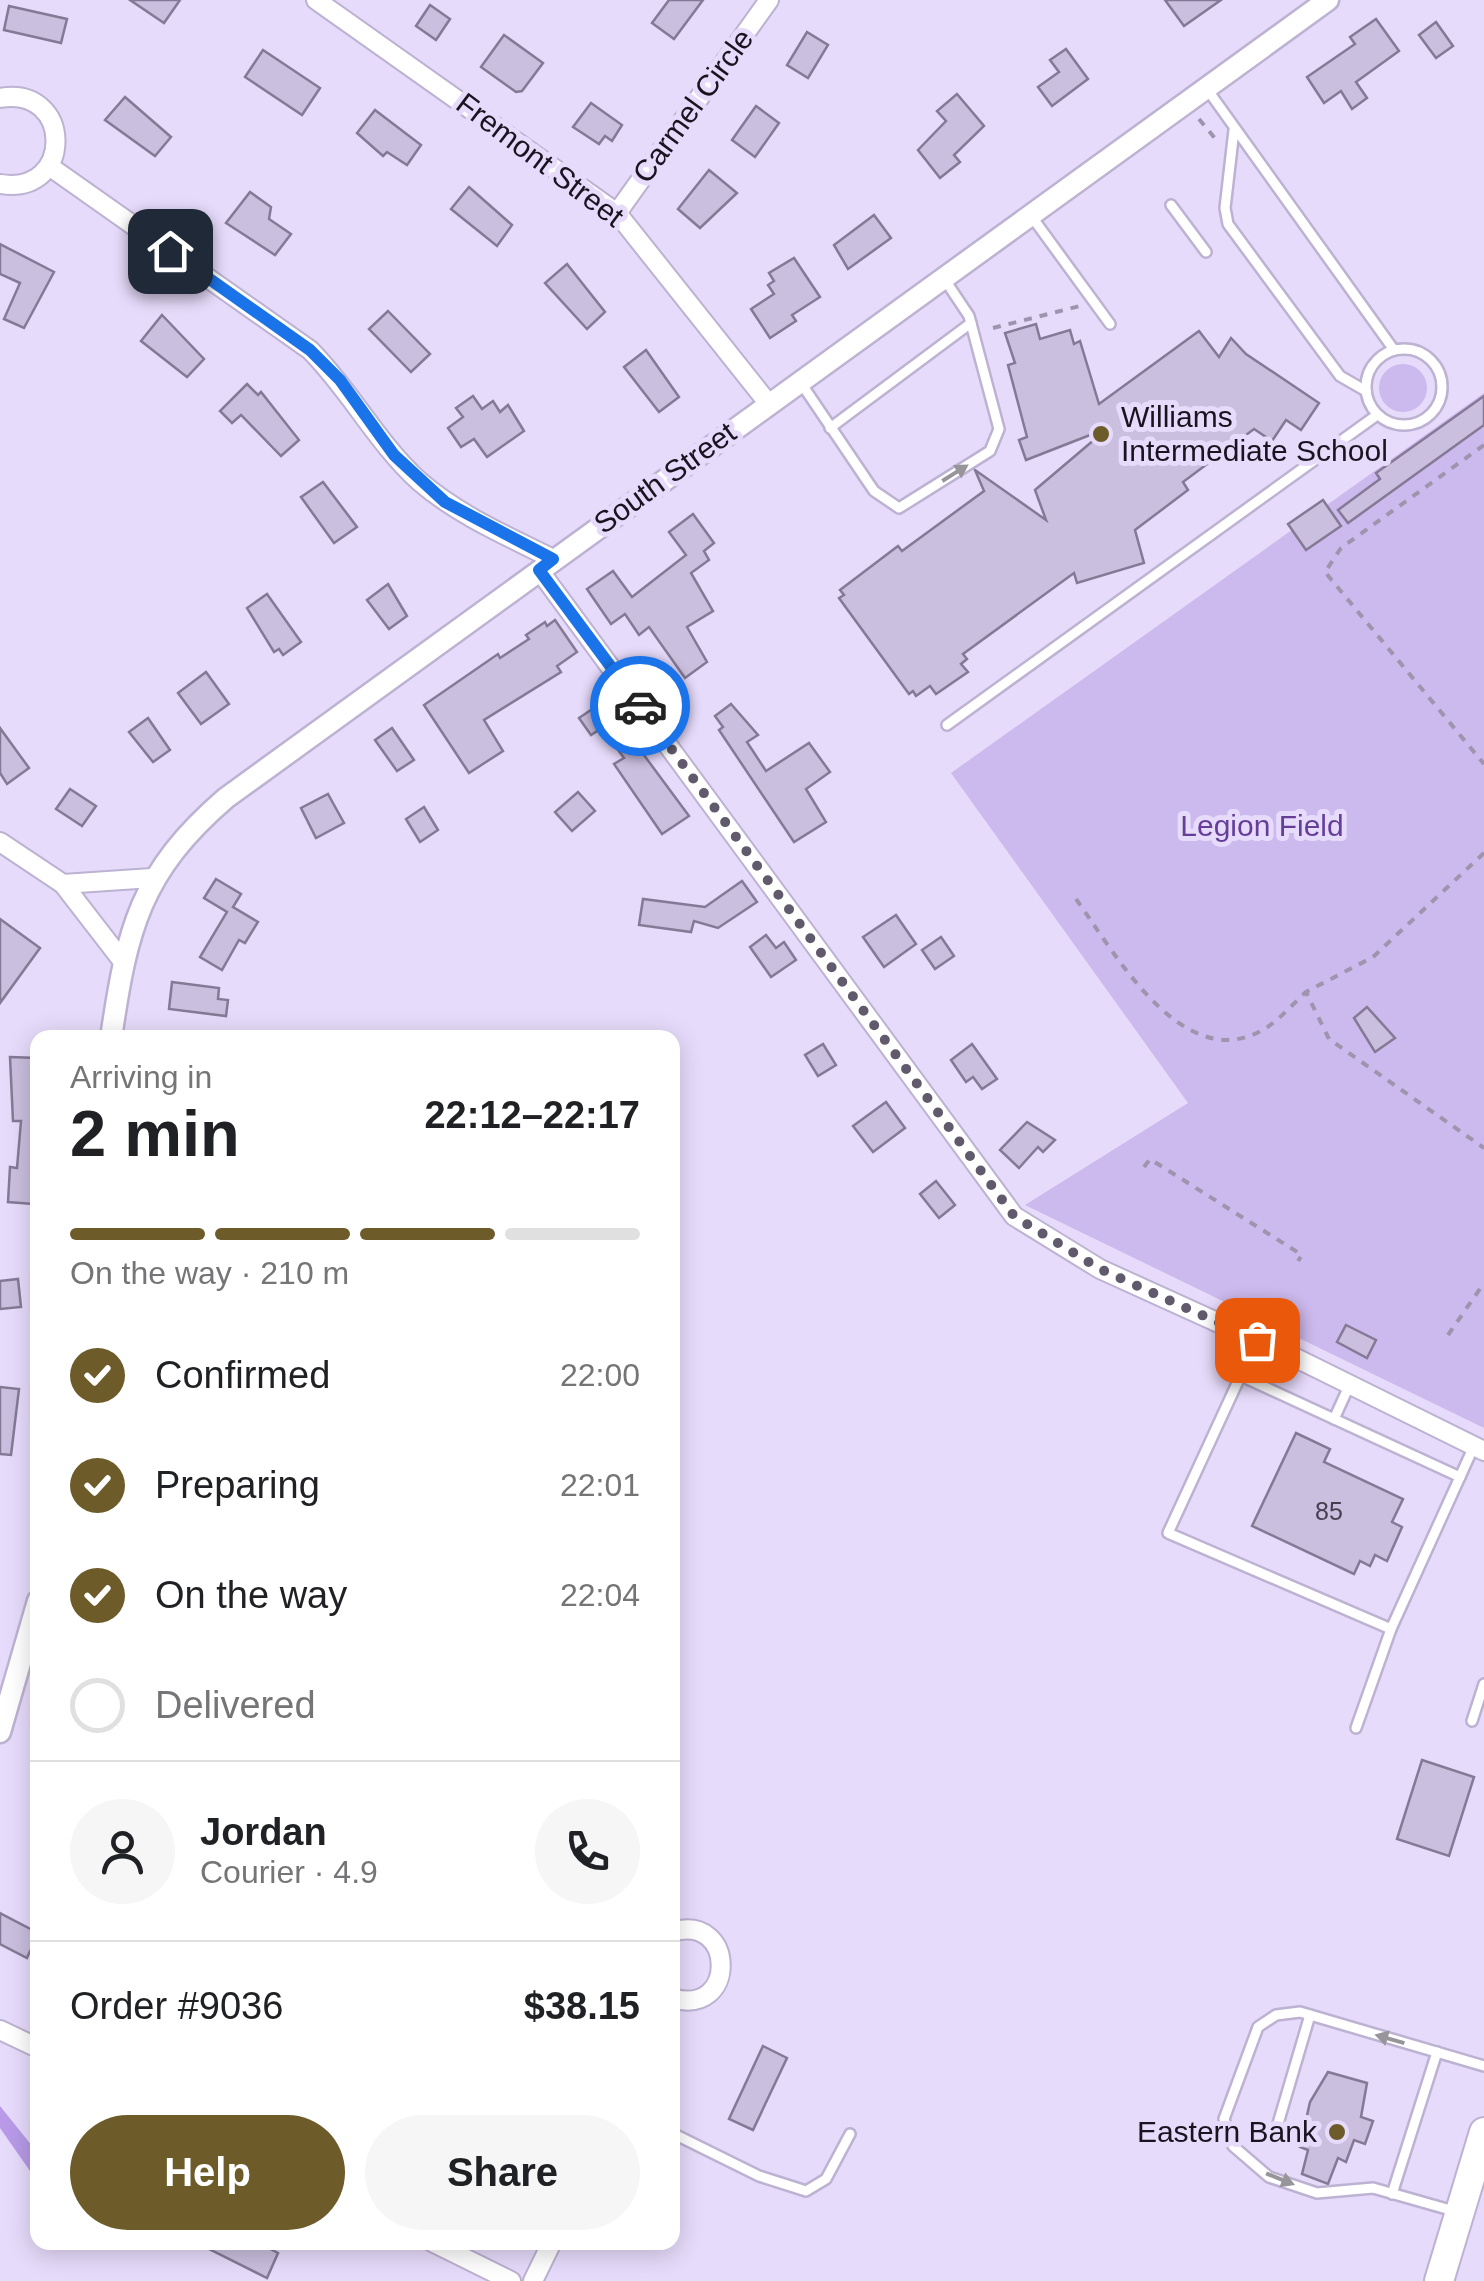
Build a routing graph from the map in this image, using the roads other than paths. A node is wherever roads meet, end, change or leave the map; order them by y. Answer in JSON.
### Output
{"nodes":[{"id":1,"x":316,"y":0,"type":"edge"},
{"id":2,"x":769,"y":0,"type":"edge"},
{"id":3,"x":1328,"y":0,"type":"edge"},
{"id":4,"x":1207,"y":89,"type":"junction"},
{"id":5,"x":0,"y":98,"type":"edge"},
{"id":6,"x":1233,"y":128,"type":"junction"},
{"id":7,"x":49,"y":166,"type":"junction"},
{"id":8,"x":0,"y":184,"type":"edge"},
{"id":9,"x":1171,"y":206,"type":"dead end"},
{"id":10,"x":617,"y":213,"type":"junction"},
{"id":11,"x":1032,"y":217,"type":"junction"},
{"id":12,"x":1206,"y":252,"type":"dead end"},
{"id":13,"x":945,"y":280,"type":"junction"},
{"id":14,"x":970,"y":323,"type":"junction"},
{"id":15,"x":1110,"y":324,"type":"dead end"},
{"id":16,"x":1394,"y":350,"type":"junction"},
{"id":17,"x":799,"y":379,"type":"junction"},
{"id":18,"x":1366,"y":391,"type":"junction"},
{"id":19,"x":768,"y":403,"type":"junction"},
{"id":20,"x":1376,"y":415,"type":"junction"},
{"id":21,"x":830,"y":428,"type":"junction"},
{"id":22,"x":546,"y":564,"type":"junction"},
{"id":23,"x":947,"y":726,"type":"dead end"},
{"id":24,"x":0,"y":842,"type":"edge"},
{"id":25,"x":152,"y":878,"type":"junction"},
{"id":26,"x":63,"y":884,"type":"junction"},
{"id":27,"x":124,"y":963,"type":"junction"},
{"id":28,"x":112,"y":1030,"type":"edge"},
{"id":29,"x":1257,"y":1340,"type":"junction"},
{"id":30,"x":1241,"y":1376,"type":"junction"},
{"id":31,"x":1350,"y":1384,"type":"junction"},
{"id":32,"x":1334,"y":1418,"type":"junction"},
{"id":33,"x":1479,"y":1449,"type":"edge"},
{"id":34,"x":1460,"y":1477,"type":"junction"},
{"id":35,"x":30,"y":1629,"type":"edge"},
{"id":36,"x":1391,"y":1629,"type":"junction"},
{"id":37,"x":1484,"y":1684,"type":"edge"},
{"id":38,"x":1472,"y":1721,"type":"dead end"},
{"id":39,"x":1356,"y":1728,"type":"dead end"},
{"id":40,"x":0,"y":1732,"type":"edge"},
{"id":41,"x":680,"y":1931,"type":"edge"},
{"id":42,"x":680,"y":1999,"type":"edge"},
{"id":43,"x":1310,"y":2015,"type":"junction"},
{"id":44,"x":0,"y":2030,"type":"edge"},
{"id":45,"x":30,"y":2044,"type":"edge"},
{"id":46,"x":1437,"y":2052,"type":"junction"},
{"id":47,"x":1484,"y":2066,"type":"edge"},
{"id":48,"x":1277,"y":2127,"type":"dead end"},
{"id":49,"x":1484,"y":2132,"type":"edge"},
{"id":50,"x":850,"y":2134,"type":"dead end"},
{"id":51,"x":680,"y":2137,"type":"edge"},
{"id":52,"x":1392,"y":2194,"type":"junction"},
{"id":53,"x":1460,"y":2213,"type":"junction"},
{"id":54,"x":448,"y":2250,"type":"edge"},
{"id":55,"x":548,"y":2250,"type":"edge"},
{"id":56,"x":511,"y":2281,"type":"edge"},
{"id":57,"x":533,"y":2281,"type":"edge"},
{"id":58,"x":1440,"y":2281,"type":"edge"}],
"edges":[{"from":1,"to":10,"type":"street","name":"Fremont Street"},
{"from":2,"to":10,"type":"street","name":"Carmel Circle"},
{"from":3,"to":4,"type":"street","name":"South Street"},
{"from":4,"to":6,"type":"lane"},
{"from":4,"to":11,"type":"street","name":"South Street"},
{"from":5,"to":7,"type":"street"},
{"from":6,"to":16,"type":"lane"},
{"from":6,"to":18,"type":"lane"},
{"from":7,"to":8,"type":"street"},
{"from":7,"to":22,"type":"street"},
{"from":9,"to":12,"type":"lane"},
{"from":10,"to":19,"type":"street","name":"Fremont Street"},
{"from":11,"to":13,"type":"street","name":"South Street"},
{"from":11,"to":15,"type":"lane"},
{"from":13,"to":14,"type":"lane"},
{"from":13,"to":17,"type":"street","name":"South Street"},
{"from":14,"to":21,"type":"lane"},
{"from":21,"to":14,"type":"lane","one_way":true},
{"from":16,"to":18,"type":"lane"},
{"from":16,"to":20,"type":"lane"},
{"from":17,"to":19,"type":"street","name":"South Street"},
{"from":17,"to":21,"type":"lane"},
{"from":18,"to":20,"type":"lane"},
{"from":19,"to":22,"type":"street","name":"South Street"},
{"from":20,"to":23,"type":"lane"},
{"from":22,"to":25,"type":"street","name":"South Street"},
{"from":22,"to":29,"type":"street"},
{"from":24,"to":26,"type":"street"},
{"from":25,"to":26,"type":"street"},
{"from":25,"to":27,"type":"street","name":"South Street"},
{"from":26,"to":27,"type":"street"},
{"from":27,"to":28,"type":"street","name":"South Street"},
{"from":29,"to":30,"type":"lane"},
{"from":29,"to":31,"type":"street"},
{"from":30,"to":32,"type":"lane"},
{"from":30,"to":36,"type":"lane"},
{"from":31,"to":32,"type":"lane"},
{"from":31,"to":33,"type":"street"},
{"from":32,"to":34,"type":"lane"},
{"from":33,"to":34,"type":"lane"},
{"from":34,"to":36,"type":"lane"},
{"from":35,"to":40,"type":"street"},
{"from":36,"to":39,"type":"lane"},
{"from":37,"to":38,"type":"lane"},
{"from":41,"to":42,"type":"street"},
{"from":46,"to":43,"type":"lane","one_way":true},
{"from":43,"to":48,"type":"lane"},
{"from":43,"to":52,"type":"lane","one_way":true},
{"from":44,"to":45,"type":"street"},
{"from":46,"to":47,"type":"lane"},
{"from":46,"to":52,"type":"lane"},
{"from":49,"to":53,"type":"main road"},
{"from":50,"to":51,"type":"lane"},
{"from":52,"to":53,"type":"lane"},
{"from":53,"to":58,"type":"main road"},
{"from":54,"to":56,"type":"street"},
{"from":55,"to":57,"type":"street"}]}
